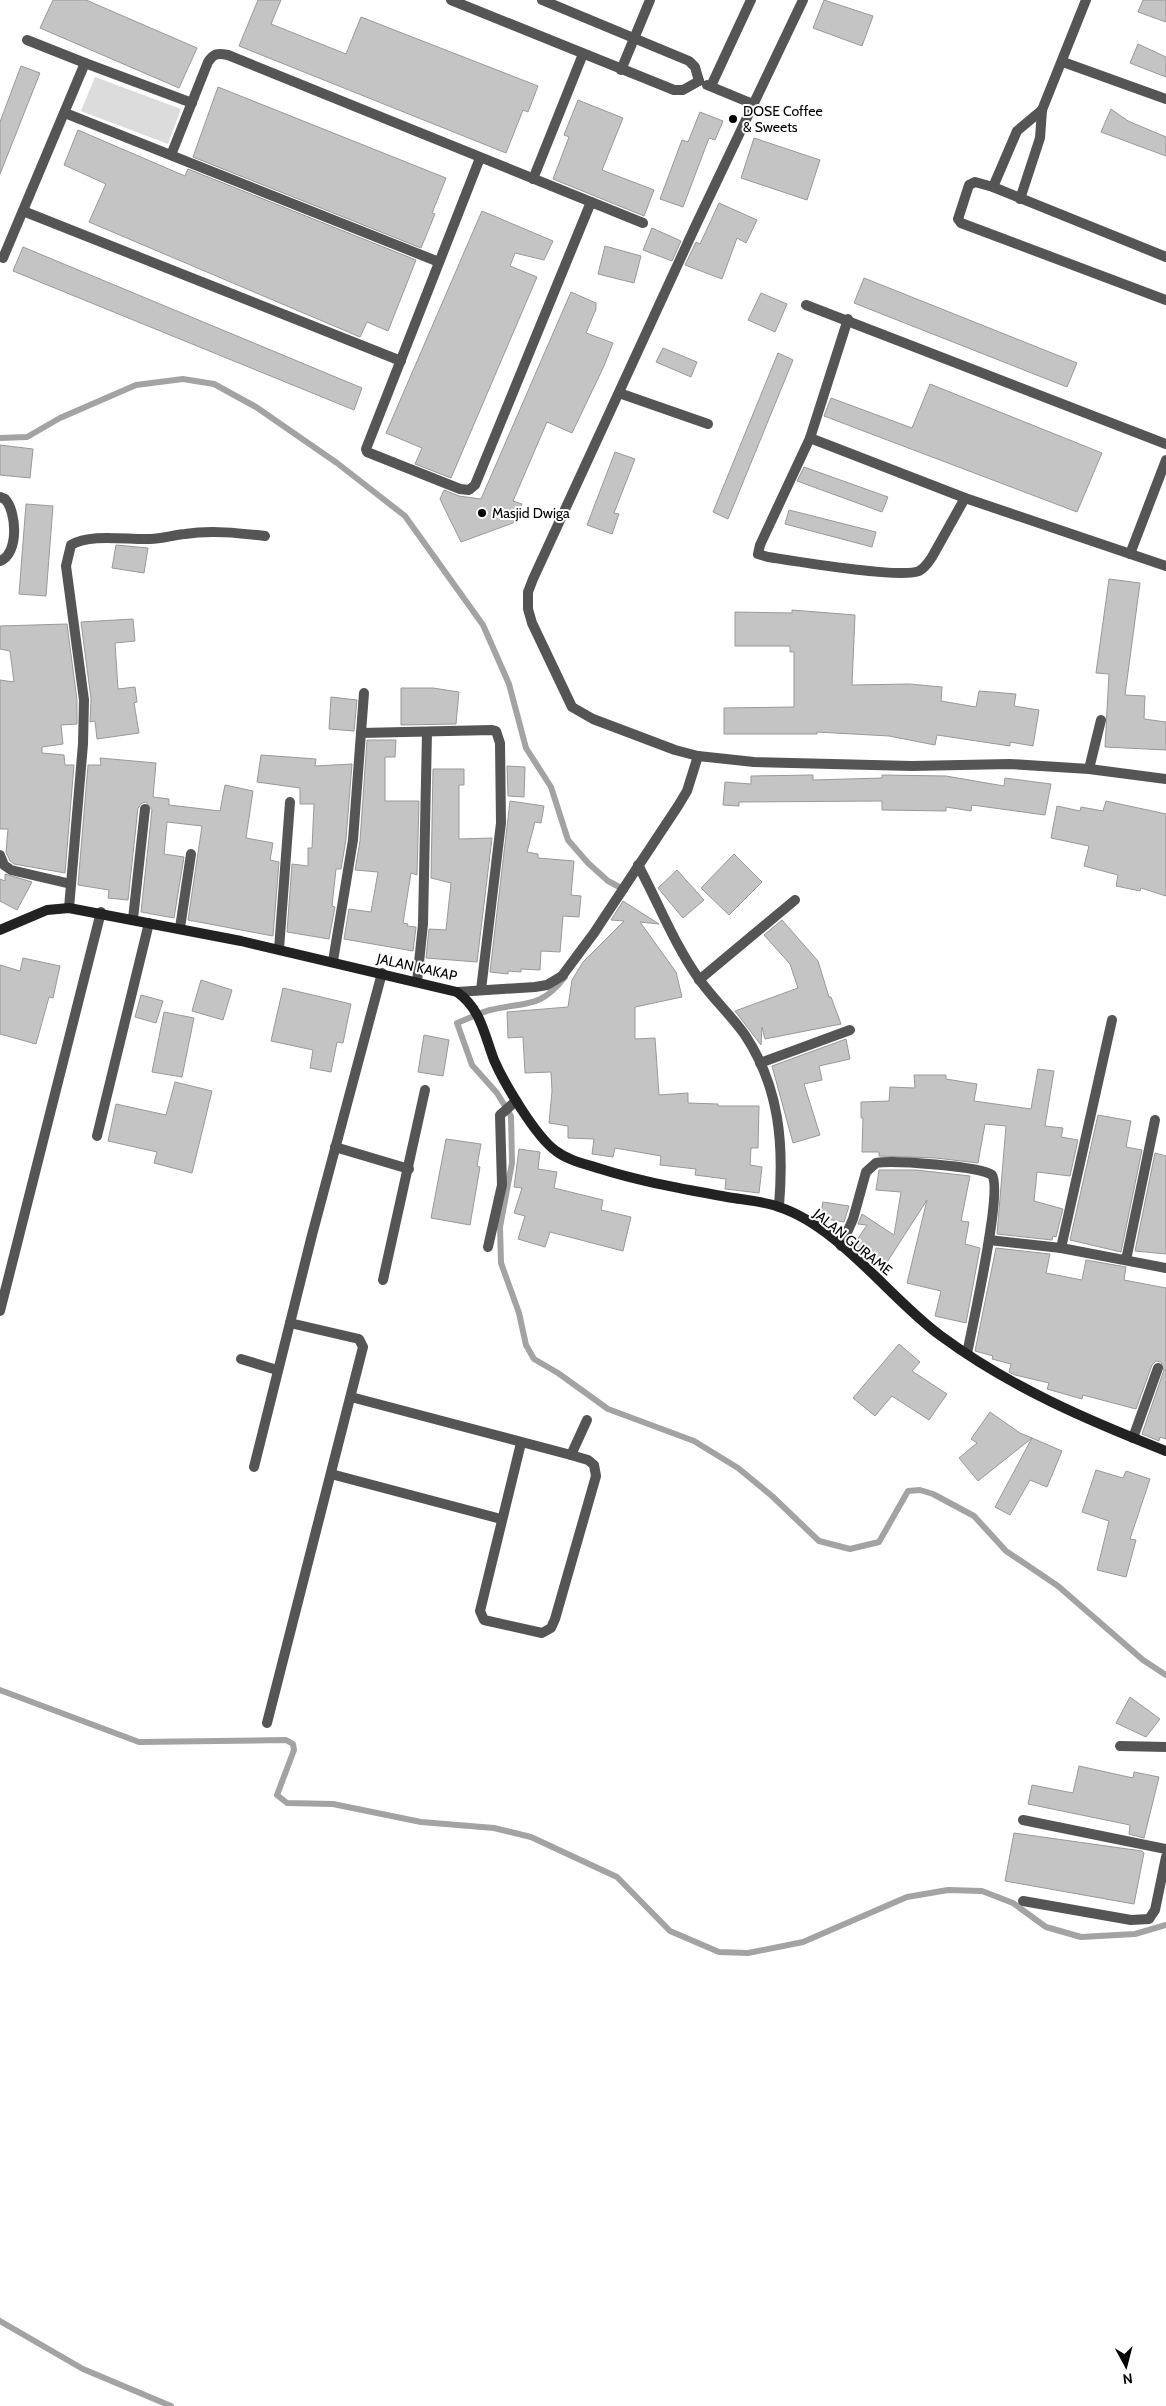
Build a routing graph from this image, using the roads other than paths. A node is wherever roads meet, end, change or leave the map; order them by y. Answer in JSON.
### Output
{"nodes":[{"id":1,"x":451,"y":0,"type":"edge"},
{"id":2,"x":542,"y":0,"type":"edge"},
{"id":3,"x":650,"y":0,"type":"edge"},
{"id":4,"x":751,"y":0,"type":"edge"},
{"id":5,"x":802,"y":0,"type":"edge"},
{"id":6,"x":1086,"y":0,"type":"edge"},
{"id":7,"x":635,"y":39,"type":"junction"},
{"id":8,"x":27,"y":40,"type":"dead end"},
{"id":9,"x":583,"y":54,"type":"junction"},
{"id":10,"x":1063,"y":62,"type":"junction"},
{"id":11,"x":85,"y":63,"type":"junction"},
{"id":12,"x":622,"y":70,"type":"junction"},
{"id":13,"x":699,"y":81,"type":"junction"},
{"id":14,"x":711,"y":86,"type":"junction"},
{"id":15,"x":1166,"y":99,"type":"edge"},
{"id":16,"x":192,"y":103,"type":"junction"},
{"id":17,"x":754,"y":104,"type":"junction"},
{"id":18,"x":1042,"y":110,"type":"junction"},
{"id":19,"x":65,"y":113,"type":"junction"},
{"id":20,"x":171,"y":156,"type":"junction"},
{"id":21,"x":480,"y":158,"type":"junction"},
{"id":22,"x":533,"y":179,"type":"junction"},
{"id":23,"x":993,"y":187,"type":"junction"},
{"id":24,"x":1020,"y":198,"type":"junction"},
{"id":25,"x":591,"y":202,"type":"junction"},
{"id":26,"x":23,"y":211,"type":"junction"},
{"id":27,"x":643,"y":223,"type":"dead end"},
{"id":28,"x":1166,"y":257,"type":"edge"},
{"id":29,"x":3,"y":258,"type":"dead end"},
{"id":30,"x":440,"y":262,"type":"junction"},
{"id":31,"x":1166,"y":300,"type":"edge"},
{"id":32,"x":806,"y":305,"type":"dead end"},
{"id":33,"x":848,"y":320,"type":"junction"},
{"id":34,"x":401,"y":361,"type":"junction"},
{"id":35,"x":619,"y":393,"type":"junction"},
{"id":36,"x":708,"y":424,"type":"dead end"},
{"id":37,"x":810,"y":438,"type":"junction"},
{"id":38,"x":1166,"y":444,"type":"edge"},
{"id":39,"x":1166,"y":460,"type":"edge"},
{"id":40,"x":0,"y":498,"type":"edge"},
{"id":41,"x":966,"y":498,"type":"junction"},
{"id":42,"x":265,"y":536,"type":"dead end"},
{"id":43,"x":1130,"y":554,"type":"junction"},
{"id":44,"x":0,"y":561,"type":"edge"},
{"id":45,"x":1166,"y":566,"type":"edge"},
{"id":46,"x":364,"y":693,"type":"dead end"},
{"id":47,"x":1101,"y":720,"type":"dead end"},
{"id":48,"x":427,"y":732,"type":"junction"},
{"id":49,"x":361,"y":734,"type":"junction"},
{"id":50,"x":698,"y":756,"type":"junction"},
{"id":51,"x":1089,"y":769,"type":"junction"},
{"id":52,"x":1166,"y":779,"type":"edge"},
{"id":53,"x":290,"y":802,"type":"dead end"},
{"id":54,"x":145,"y":809,"type":"dead end"},
{"id":55,"x":191,"y":854,"type":"dead end"},
{"id":56,"x":0,"y":855,"type":"edge"},
{"id":57,"x":638,"y":865,"type":"junction"},
{"id":58,"x":71,"y":884,"type":"junction"},
{"id":59,"x":796,"y":900,"type":"dead end"},
{"id":60,"x":69,"y":908,"type":"junction"},
{"id":61,"x":101,"y":912,"type":"junction"},
{"id":62,"x":132,"y":919,"type":"junction"},
{"id":63,"x":149,"y":922,"type":"junction"},
{"id":64,"x":180,"y":928,"type":"junction"},
{"id":65,"x":0,"y":930,"type":"edge"},
{"id":66,"x":279,"y":949,"type":"junction"},
{"id":67,"x":333,"y":961,"type":"junction"},
{"id":68,"x":382,"y":973,"type":"junction"},
{"id":69,"x":699,"y":980,"type":"junction"},
{"id":70,"x":417,"y":982,"type":"junction"},
{"id":71,"x":481,"y":990,"type":"junction"},
{"id":72,"x":457,"y":992,"type":"junction"},
{"id":73,"x":1112,"y":1020,"type":"dead end"},
{"id":74,"x":850,"y":1030,"type":"dead end"},
{"id":75,"x":760,"y":1062,"type":"junction"},
{"id":76,"x":425,"y":1090,"type":"dead end"},
{"id":77,"x":513,"y":1104,"type":"junction"},
{"id":78,"x":1155,"y":1120,"type":"dead end"},
{"id":79,"x":98,"y":1136,"type":"dead end"},
{"id":80,"x":335,"y":1147,"type":"junction"},
{"id":81,"x":409,"y":1169,"type":"junction"},
{"id":82,"x":779,"y":1206,"type":"junction"},
{"id":83,"x":989,"y":1240,"type":"junction"},
{"id":84,"x":841,"y":1246,"type":"junction"},
{"id":85,"x":488,"y":1247,"type":"dead end"},
{"id":86,"x":1061,"y":1248,"type":"junction"},
{"id":87,"x":1126,"y":1260,"type":"junction"},
{"id":88,"x":1166,"y":1268,"type":"edge"},
{"id":89,"x":383,"y":1280,"type":"dead end"},
{"id":90,"x":0,"y":1312,"type":"edge"},
{"id":91,"x":290,"y":1323,"type":"junction"},
{"id":92,"x":967,"y":1354,"type":"junction"},
{"id":93,"x":241,"y":1359,"type":"dead end"},
{"id":94,"x":1158,"y":1368,"type":"dead end"},
{"id":95,"x":277,"y":1370,"type":"junction"},
{"id":96,"x":352,"y":1397,"type":"junction"},
{"id":97,"x":587,"y":1420,"type":"dead end"},
{"id":98,"x":1133,"y":1438,"type":"junction"},
{"id":99,"x":521,"y":1444,"type":"junction"},
{"id":100,"x":1166,"y":1451,"type":"edge"},
{"id":101,"x":571,"y":1455,"type":"junction"},
{"id":102,"x":254,"y":1467,"type":"dead end"},
{"id":103,"x":331,"y":1474,"type":"junction"},
{"id":104,"x":501,"y":1519,"type":"junction"},
{"id":105,"x":267,"y":1723,"type":"dead end"},
{"id":106,"x":1120,"y":1746,"type":"dead end"},
{"id":107,"x":1166,"y":1747,"type":"edge"},
{"id":108,"x":1023,"y":1820,"type":"dead end"},
{"id":109,"x":1166,"y":1849,"type":"edge"},
{"id":110,"x":1166,"y":1857,"type":"edge"},
{"id":111,"x":1023,"y":1902,"type":"dead end"}],
"edges":[{"from":1,"to":9,"type":"street"},
{"from":2,"to":7,"type":"street"},
{"from":3,"to":7,"type":"street"},
{"from":4,"to":14,"type":"street"},
{"from":5,"to":17,"type":"street"},
{"from":6,"to":10,"type":"street"},
{"from":7,"to":12,"type":"street"},
{"from":7,"to":13,"type":"street"},
{"from":8,"to":11,"type":"street"},
{"from":9,"to":12,"type":"street"},
{"from":9,"to":22,"type":"street"},
{"from":10,"to":15,"type":"street"},
{"from":10,"to":18,"type":"street"},
{"from":11,"to":16,"type":"street"},
{"from":11,"to":19,"type":"street"},
{"from":12,"to":13,"type":"street"},
{"from":13,"to":14,"type":"street"},
{"from":14,"to":17,"type":"street"},
{"from":16,"to":20,"type":"street"},
{"from":16,"to":21,"type":"street"},
{"from":17,"to":35,"type":"street"},
{"from":18,"to":23,"type":"street"},
{"from":18,"to":24,"type":"street"},
{"from":19,"to":20,"type":"street"},
{"from":19,"to":26,"type":"street"},
{"from":20,"to":30,"type":"street"},
{"from":21,"to":22,"type":"street"},
{"from":21,"to":30,"type":"street"},
{"from":22,"to":25,"type":"street"},
{"from":23,"to":24,"type":"street"},
{"from":23,"to":31,"type":"street"},
{"from":24,"to":28,"type":"street"},
{"from":25,"to":27,"type":"street"},
{"from":25,"to":34,"type":"street"},
{"from":26,"to":29,"type":"street"},
{"from":26,"to":34,"type":"street"},
{"from":30,"to":34,"type":"street"},
{"from":32,"to":33,"type":"street"},
{"from":33,"to":37,"type":"street"},
{"from":33,"to":38,"type":"street"},
{"from":35,"to":36,"type":"street"},
{"from":35,"to":50,"type":"street"},
{"from":37,"to":41,"type":"street"},
{"from":37,"to":41,"type":"street"},
{"from":39,"to":43,"type":"street"},
{"from":40,"to":44,"type":"street"},
{"from":41,"to":43,"type":"street"},
{"from":42,"to":58,"type":"street"},
{"from":43,"to":45,"type":"street"},
{"from":46,"to":49,"type":"street"},
{"from":47,"to":51,"type":"street"},
{"from":48,"to":49,"type":"street"},
{"from":48,"to":70,"type":"street"},
{"from":48,"to":71,"type":"street"},
{"from":49,"to":67,"type":"street"},
{"from":50,"to":51,"type":"street"},
{"from":50,"to":57,"type":"street","name":"JALAN KAKAP"},
{"from":51,"to":52,"type":"street"},
{"from":53,"to":66,"type":"street"},
{"from":54,"to":62,"type":"street"},
{"from":55,"to":64,"type":"street"},
{"from":56,"to":58,"type":"street"},
{"from":57,"to":69,"type":"street"},
{"from":57,"to":71,"type":"street","name":"JALAN KAKAP"},
{"from":58,"to":60,"type":"street"},
{"from":59,"to":69,"type":"street"},
{"from":60,"to":61,"type":"street","name":"JALAN KAKAP"},
{"from":60,"to":65,"type":"street","name":"JALAN KAKAP"},
{"from":61,"to":62,"type":"street","name":"JALAN KAKAP"},
{"from":61,"to":90,"type":"street"},
{"from":62,"to":63,"type":"street","name":"JALAN KAKAP"},
{"from":63,"to":64,"type":"street","name":"JALAN KAKAP"},
{"from":63,"to":79,"type":"street"},
{"from":64,"to":66,"type":"street","name":"JALAN KAKAP"},
{"from":66,"to":67,"type":"street","name":"JALAN KAKAP"},
{"from":67,"to":68,"type":"street","name":"JALAN KAKAP"},
{"from":68,"to":70,"type":"street","name":"JALAN KAKAP"},
{"from":68,"to":80,"type":"street"},
{"from":69,"to":75,"type":"street"},
{"from":70,"to":72,"type":"street","name":"JALAN KAKAP"},
{"from":71,"to":72,"type":"street","name":"JALAN KAKAP"},
{"from":72,"to":77,"type":"street","name":"JALAN GURAME"},
{"from":73,"to":86,"type":"street"},
{"from":74,"to":75,"type":"street"},
{"from":75,"to":82,"type":"street"},
{"from":76,"to":81,"type":"street"},
{"from":77,"to":82,"type":"street","name":"JALAN GURAME"},
{"from":77,"to":85,"type":"street"},
{"from":78,"to":87,"type":"street"},
{"from":80,"to":81,"type":"street"},
{"from":80,"to":91,"type":"street"},
{"from":81,"to":89,"type":"street"},
{"from":82,"to":84,"type":"street","name":"JALAN GURAME"},
{"from":83,"to":84,"type":"street"},
{"from":83,"to":86,"type":"street"},
{"from":83,"to":92,"type":"street"},
{"from":84,"to":92,"type":"street","name":"JALAN GURAME"},
{"from":86,"to":87,"type":"street"},
{"from":87,"to":88,"type":"street"},
{"from":91,"to":95,"type":"street"},
{"from":91,"to":96,"type":"street"},
{"from":92,"to":98,"type":"street","name":"JALAN GURAME"},
{"from":93,"to":95,"type":"street"},
{"from":94,"to":98,"type":"street"},
{"from":95,"to":102,"type":"street"},
{"from":96,"to":99,"type":"street"},
{"from":96,"to":103,"type":"street"},
{"from":97,"to":101,"type":"street"},
{"from":98,"to":100,"type":"street","name":"JALAN GURAME"},
{"from":99,"to":101,"type":"street"},
{"from":99,"to":104,"type":"street"},
{"from":101,"to":104,"type":"street"},
{"from":103,"to":104,"type":"street"},
{"from":103,"to":105,"type":"street"},
{"from":106,"to":107,"type":"street"},
{"from":108,"to":109,"type":"street"},
{"from":110,"to":111,"type":"street"}]}
